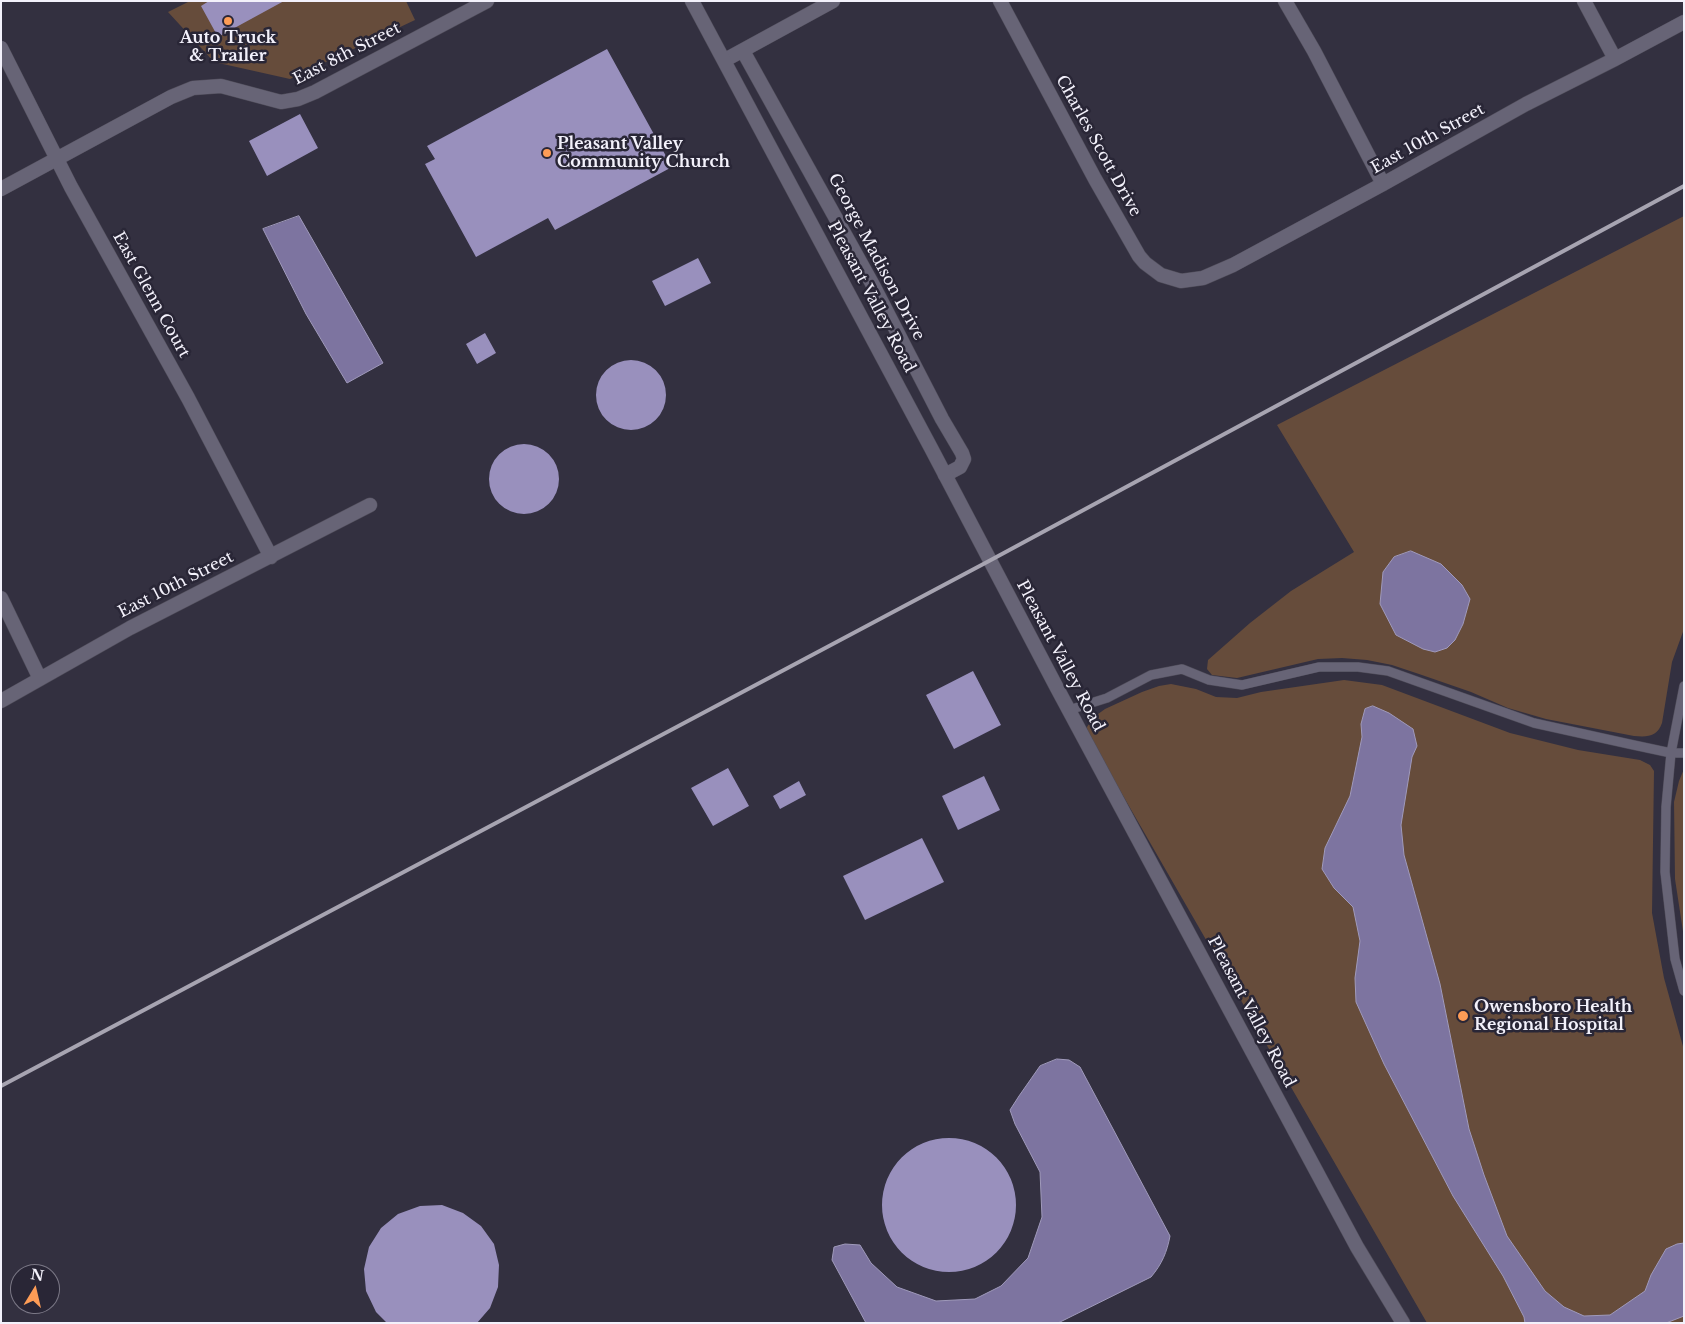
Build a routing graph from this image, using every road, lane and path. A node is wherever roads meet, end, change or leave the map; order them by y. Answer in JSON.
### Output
{"nodes":[{"id":1,"x":487,"y":1,"type":"edge"},
{"id":2,"x":692,"y":1,"type":"edge"},
{"id":3,"x":833,"y":1,"type":"edge"},
{"id":4,"x":1000,"y":1,"type":"edge"},
{"id":5,"x":1285,"y":1,"type":"edge"},
{"id":6,"x":1584,"y":1,"type":"edge"},
{"id":7,"x":1684,"y":22,"type":"edge"},
{"id":8,"x":1,"y":48,"type":"edge"},
{"id":9,"x":744,"y":51,"type":"junction"},
{"id":10,"x":1615,"y":59,"type":"junction"},
{"id":11,"x":725,"y":60,"type":"junction"},
{"id":12,"x":57,"y":158,"type":"junction"},
{"id":13,"x":1383,"y":184,"type":"junction"},
{"id":14,"x":1,"y":190,"type":"edge"},
{"id":15,"x":1188,"y":281,"type":"joint"},
{"id":16,"x":946,"y":475,"type":"junction"},
{"id":17,"x":370,"y":505,"type":"dead end"},
{"id":18,"x":271,"y":557,"type":"junction"},
{"id":19,"x":1,"y":598,"type":"edge"},
{"id":20,"x":40,"y":679,"type":"junction"},
{"id":21,"x":1684,"y":686,"type":"edge"},
{"id":22,"x":1,"y":701,"type":"edge"},
{"id":23,"x":1069,"y":710,"type":"junction"},
{"id":24,"x":1671,"y":752,"type":"junction"},
{"id":25,"x":1684,"y":753,"type":"edge"},
{"id":26,"x":1684,"y":991,"type":"edge"},
{"id":27,"x":1403,"y":1323,"type":"edge"}],
"edges":[{"from":1,"to":12,"type":"street","name":"East 8th Street"},
{"from":2,"to":11,"type":"street","name":"Pleasant Valley Road"},
{"from":3,"to":9,"type":"street"},
{"from":4,"to":15,"type":"street","name":"Charles Scott Drive"},
{"from":5,"to":13,"type":"street"},
{"from":6,"to":10,"type":"street"},
{"from":7,"to":10,"type":"street","name":"East 10th Street"},
{"from":8,"to":12,"type":"street","name":"East Glenn Court"},
{"from":9,"to":11,"type":"street"},
{"from":9,"to":16,"type":"street","name":"George Madison Drive"},
{"from":10,"to":13,"type":"street","name":"East 10th Street"},
{"from":11,"to":16,"type":"street","name":"Pleasant Valley Road"},
{"from":12,"to":14,"type":"street","name":"East 8th Street"},
{"from":12,"to":18,"type":"street","name":"East Glenn Court"},
{"from":13,"to":15,"type":"street","name":"East 10th Street"},
{"from":16,"to":23,"type":"street","name":"Pleasant Valley Road"},
{"from":17,"to":18,"type":"street","name":"East 10th Street"},
{"from":18,"to":20,"type":"street","name":"East 10th Street"},
{"from":19,"to":20,"type":"street"},
{"from":20,"to":22,"type":"street","name":"East 10th Street"},
{"from":21,"to":24,"type":"lane"},
{"from":23,"to":24,"type":"lane"},
{"from":23,"to":27,"type":"street","name":"Pleasant Valley Road"},
{"from":24,"to":25,"type":"lane"},
{"from":24,"to":26,"type":"lane"}]}
